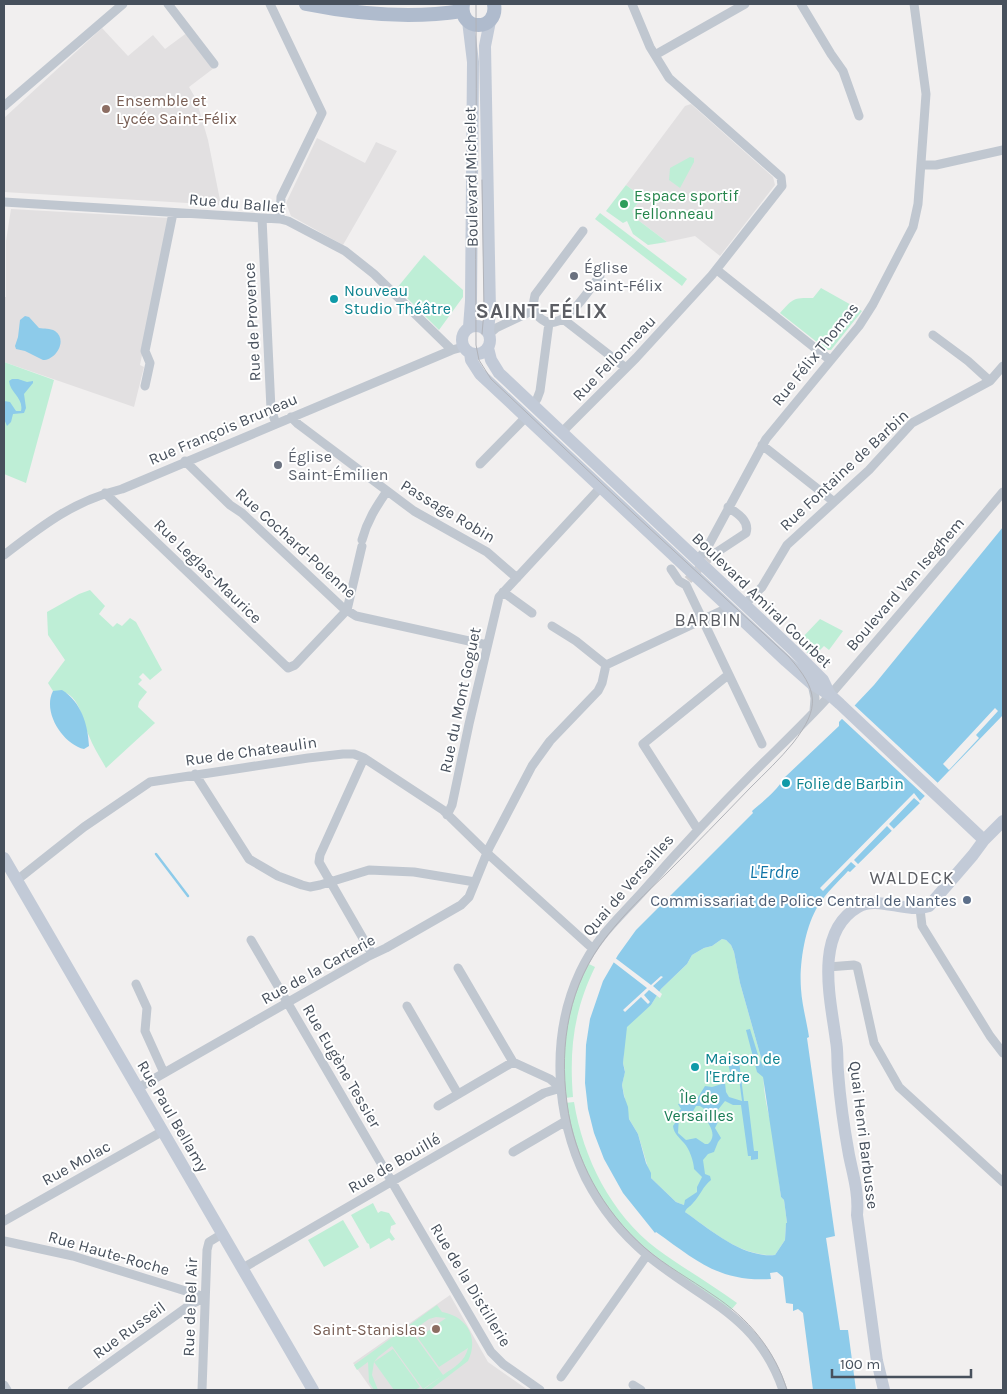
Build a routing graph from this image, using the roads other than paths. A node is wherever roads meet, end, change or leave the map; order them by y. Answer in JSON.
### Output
{"nodes":[{"id":1,"x":124,"y":4,"type":"edge"},
{"id":2,"x":168,"y":4,"type":"edge"},
{"id":3,"x":270,"y":4,"type":"edge"},
{"id":4,"x":306,"y":4,"type":"edge"},
{"id":5,"x":498,"y":4,"type":"edge"},
{"id":6,"x":632,"y":4,"type":"edge"},
{"id":7,"x":745,"y":4,"type":"edge"},
{"id":8,"x":802,"y":4,"type":"edge"},
{"id":9,"x":914,"y":4,"type":"edge"},
{"id":10,"x":464,"y":12,"type":"edge"},
{"id":11,"x":490,"y":21,"type":"junction"},
{"id":12,"x":655,"y":55,"type":"junction"},
{"id":13,"x":214,"y":64,"type":"dead end"},
{"id":14,"x":4,"y":106,"type":"edge"},
{"id":15,"x":859,"y":116,"type":"dead end"},
{"id":16,"x":1003,"y":150,"type":"edge"},
{"id":17,"x":921,"y":165,"type":"junction"},
{"id":18,"x":4,"y":202,"type":"edge"},
{"id":19,"x":173,"y":213,"type":"junction"},
{"id":20,"x":262,"y":218,"type":"junction"},
{"id":21,"x":280,"y":219,"type":"junction"},
{"id":22,"x":583,"y":231,"type":"dead end"},
{"id":23,"x":717,"y":270,"type":"junction"},
{"id":24,"x":600,"y":276,"type":"dead end"},
{"id":25,"x":534,"y":310,"type":"junction"},
{"id":26,"x":564,"y":320,"type":"junction"},
{"id":27,"x":549,"y":323,"type":"junction"},
{"id":28,"x":469,"y":328,"type":"junction"},
{"id":29,"x":489,"y":333,"type":"junction"},
{"id":30,"x":933,"y":335,"type":"dead end"},
{"id":31,"x":488,"y":348,"type":"junction"},
{"id":32,"x":462,"y":350,"type":"junction"},
{"id":33,"x":830,"y":360,"type":"junction"},
{"id":34,"x":1003,"y":366,"type":"edge"},
{"id":35,"x":626,"y":368,"type":"junction"},
{"id":36,"x":990,"y":380,"type":"junction"},
{"id":37,"x":145,"y":386,"type":"dead end"},
{"id":38,"x":532,"y":404,"type":"junction"},
{"id":39,"x":292,"y":417,"type":"junction"},
{"id":40,"x":526,"y":417,"type":"junction"},
{"id":41,"x":276,"y":424,"type":"junction"},
{"id":42,"x":562,"y":432,"type":"junction"},
{"id":43,"x":762,"y":446,"type":"junction"},
{"id":44,"x":185,"y":461,"type":"junction"},
{"id":45,"x":480,"y":464,"type":"dead end"},
{"id":46,"x":601,"y":488,"type":"junction"},
{"id":47,"x":387,"y":492,"type":"junction"},
{"id":48,"x":1003,"y":492,"type":"edge"},
{"id":49,"x":105,"y":493,"type":"junction"},
{"id":50,"x":833,"y":501,"type":"junction"},
{"id":51,"x":728,"y":507,"type":"junction"},
{"id":52,"x":4,"y":555,"type":"edge"},
{"id":53,"x":711,"y":556,"type":"tunnel mouth"},
{"id":54,"x":697,"y":560,"type":"junction"},
{"id":55,"x":671,"y":569,"type":"dead end"},
{"id":56,"x":516,"y":578,"type":"junction"},
{"id":57,"x":503,"y":592,"type":"junction"},
{"id":58,"x":749,"y":600,"type":"dead end"},
{"id":59,"x":346,"y":610,"type":"junction"},
{"id":60,"x":721,"y":611,"type":"dead end"},
{"id":61,"x":532,"y":614,"type":"dead end"},
{"id":62,"x":701,"y":620,"type":"junction"},
{"id":63,"x":552,"y":626,"type":"dead end"},
{"id":64,"x":487,"y":645,"type":"junction"},
{"id":65,"x":606,"y":665,"type":"junction"},
{"id":66,"x":728,"y":676,"type":"junction"},
{"id":67,"x":812,"y":684,"type":"junction"},
{"id":68,"x":830,"y":695,"type":"junction"},
{"id":69,"x":814,"y":711,"type":"junction"},
{"id":70,"x":762,"y":744,"type":"dead end"},
{"id":71,"x":364,"y":758,"type":"junction"},
{"id":72,"x":195,"y":774,"type":"junction"},
{"id":73,"x":448,"y":815,"type":"junction"},
{"id":74,"x":1003,"y":821,"type":"edge"},
{"id":75,"x":698,"y":830,"type":"junction"},
{"id":76,"x":984,"y":840,"type":"junction"},
{"id":77,"x":487,"y":853,"type":"junction"},
{"id":78,"x":4,"y":858,"type":"edge"},
{"id":79,"x":17,"y":880,"type":"junction"},
{"id":80,"x":475,"y":882,"type":"junction"},
{"id":81,"x":330,"y":883,"type":"junction"},
{"id":82,"x":920,"y":909,"type":"junction"},
{"id":83,"x":251,"y":940,"type":"dead end"},
{"id":84,"x":592,"y":948,"type":"junction"},
{"id":85,"x":372,"y":954,"type":"junction"},
{"id":86,"x":828,"y":967,"type":"junction"},
{"id":87,"x":458,"y":968,"type":"dead end"},
{"id":88,"x":136,"y":984,"type":"dead end"},
{"id":89,"x":287,"y":1003,"type":"junction"},
{"id":90,"x":407,"y":1006,"type":"dead end"},
{"id":91,"x":1003,"y":1053,"type":"edge"},
{"id":92,"x":513,"y":1062,"type":"junction"},
{"id":93,"x":164,"y":1073,"type":"junction"},
{"id":94,"x":138,"y":1088,"type":"junction"},
{"id":95,"x":561,"y":1088,"type":"junction"},
{"id":96,"x":458,"y":1094,"type":"junction"},
{"id":97,"x":438,"y":1106,"type":"dead end"},
{"id":98,"x":566,"y":1121,"type":"junction"},
{"id":99,"x":163,"y":1131,"type":"junction"},
{"id":100,"x":513,"y":1152,"type":"dead end"},
{"id":101,"x":392,"y":1182,"type":"junction"},
{"id":102,"x":1003,"y":1182,"type":"edge"},
{"id":103,"x":4,"y":1221,"type":"edge"},
{"id":104,"x":222,"y":1234,"type":"junction"},
{"id":105,"x":4,"y":1241,"type":"edge"},
{"id":106,"x":647,"y":1255,"type":"junction"},
{"id":107,"x":242,"y":1268,"type":"junction"},
{"id":108,"x":205,"y":1297,"type":"junction"},
{"id":109,"x":561,"y":1377,"type":"dead end"},
{"id":110,"x":4,"y":1385,"type":"edge"},
{"id":111,"x":633,"y":1385,"type":"dead end"},
{"id":112,"x":7,"y":1390,"type":"edge"},
{"id":113,"x":72,"y":1390,"type":"edge"},
{"id":114,"x":202,"y":1390,"type":"edge"},
{"id":115,"x":313,"y":1390,"type":"edge"},
{"id":116,"x":540,"y":1390,"type":"edge"},
{"id":117,"x":641,"y":1390,"type":"edge"},
{"id":118,"x":783,"y":1390,"type":"edge"},
{"id":119,"x":884,"y":1390,"type":"edge"}],
"edges":[{"from":1,"to":14,"type":"street"},
{"from":2,"to":13,"type":"street"},
{"from":3,"to":21,"type":"street"},
{"from":4,"to":10,"type":"main road"},
{"from":5,"to":11,"type":"main road"},
{"from":6,"to":12,"type":"street"},
{"from":7,"to":12,"type":"street"},
{"from":8,"to":15,"type":"street"},
{"from":9,"to":17,"type":"street","name":"Rue Félix Thomas"},
{"from":10,"to":11,"type":"main road"},
{"from":10,"to":28,"type":"street","name":"Boulevard Michelet"},
{"from":11,"to":29,"type":"street","name":"Boulevard Michelet"},
{"from":12,"to":23,"type":"street","name":"Rue Fellonneau"},
{"from":16,"to":17,"type":"street"},
{"from":17,"to":33,"type":"street","name":"Rue Félix Thomas"},
{"from":18,"to":19,"type":"street","name":"Rue du Ballet"},
{"from":19,"to":20,"type":"street","name":"Rue du Ballet"},
{"from":19,"to":37,"type":"street"},
{"from":20,"to":21,"type":"street","name":"Rue du Ballet"},
{"from":20,"to":41,"type":"street","name":"Rue de Provence"},
{"from":21,"to":32,"type":"street","name":"Rue du Ballet"},
{"from":22,"to":25,"type":"street"},
{"from":23,"to":33,"type":"street"},
{"from":23,"to":35,"type":"street","name":"Rue Fellonneau"},
{"from":24,"to":26,"type":"street"},
{"from":25,"to":27,"type":"street"},
{"from":25,"to":29,"type":"street"},
{"from":26,"to":27,"type":"street"},
{"from":26,"to":35,"type":"street"},
{"from":27,"to":38,"type":"street"},
{"from":28,"to":29,"type":"street"},
{"from":28,"to":32,"type":"street"},
{"from":29,"to":31,"type":"street"},
{"from":30,"to":36,"type":"street"},
{"from":31,"to":32,"type":"street"},
{"from":31,"to":38,"type":"street","name":"Boulevard Amiral Courbet"},
{"from":32,"to":39,"type":"street","name":"Rue François Bruneau"},
{"from":32,"to":40,"type":"street","name":"Boulevard Amiral Courbet"},
{"from":33,"to":43,"type":"street","name":"Rue Félix Thomas"},
{"from":34,"to":36,"type":"street","name":"Rue Fontaine de Barbin"},
{"from":35,"to":42,"type":"street","name":"Rue Fellonneau"},
{"from":36,"to":50,"type":"street","name":"Rue Fontaine de Barbin"},
{"from":38,"to":42,"type":"street","name":"Boulevard Amiral Courbet"},
{"from":39,"to":41,"type":"street","name":"Rue François Bruneau"},
{"from":39,"to":47,"type":"street","name":"Passage Robin"},
{"from":40,"to":45,"type":"street"},
{"from":40,"to":46,"type":"street","name":"Boulevard Amiral Courbet"},
{"from":41,"to":44,"type":"street","name":"Rue François Bruneau"},
{"from":42,"to":54,"type":"street","name":"Boulevard Amiral Courbet"},
{"from":43,"to":50,"type":"street"},
{"from":43,"to":51,"type":"street","name":"Rue Félix Thomas"},
{"from":44,"to":49,"type":"street","name":"Rue François Bruneau"},
{"from":44,"to":59,"type":"street","name":"Rue Cochard-Polenne"},
{"from":46,"to":56,"type":"street"},
{"from":46,"to":67,"type":"street","name":"Boulevard Amiral Courbet"},
{"from":47,"to":56,"type":"street","name":"Passage Robin"},
{"from":47,"to":59,"type":"street"},
{"from":48,"to":68,"type":"street","name":"Boulevard Van Iseghem"},
{"from":49,"to":52,"type":"street","name":"Rue François Bruneau"},
{"from":49,"to":59,"type":"street","name":"Rue Leglas-Maurice"},
{"from":50,"to":58,"type":"street","name":"Rue Fontaine de Barbin"},
{"from":51,"to":53,"type":"street"},
{"from":51,"to":54,"type":"street","name":"Rue Félix Thomas"},
{"from":54,"to":68,"type":"street","name":"Boulevard Amiral Courbet"},
{"from":55,"to":62,"type":"street"},
{"from":56,"to":57,"type":"street"},
{"from":57,"to":61,"type":"street"},
{"from":57,"to":64,"type":"street","name":"Rue du Mont Goguet"},
{"from":59,"to":64,"type":"street","name":"Rue Cochard-Polenne"},
{"from":60,"to":62,"type":"street"},
{"from":62,"to":65,"type":"street"},
{"from":62,"to":66,"type":"street"},
{"from":63,"to":65,"type":"street"},
{"from":64,"to":73,"type":"street","name":"Rue du Mont Goguet"},
{"from":65,"to":77,"type":"street","name":"Rue de la Carterie"},
{"from":66,"to":70,"type":"street"},
{"from":66,"to":75,"type":"street"},
{"from":67,"to":68,"type":"street","name":"Boulevard Amiral Courbet"},
{"from":67,"to":69,"type":"street"},
{"from":68,"to":69,"type":"street","name":"Quai de Versailles"},
{"from":68,"to":76,"type":"street"},
{"from":69,"to":75,"type":"street","name":"Quai de Versailles"},
{"from":71,"to":72,"type":"street","name":"Rue de Chateaulin"},
{"from":71,"to":73,"type":"street","name":"Rue de Chateaulin"},
{"from":71,"to":81,"type":"street"},
{"from":72,"to":79,"type":"street","name":"Rue de Chateaulin"},
{"from":72,"to":81,"type":"street"},
{"from":73,"to":77,"type":"street","name":"Rue de Chateaulin"},
{"from":74,"to":76,"type":"street"},
{"from":75,"to":84,"type":"street","name":"Quai de Versailles"},
{"from":76,"to":82,"type":"street"},
{"from":77,"to":80,"type":"street","name":"Rue de la Carterie"},
{"from":77,"to":84,"type":"street","name":"Rue de Chateaulin"},
{"from":78,"to":79,"type":"street","name":"Rue Paul Bellamy"},
{"from":79,"to":94,"type":"street","name":"Rue Paul Bellamy"},
{"from":80,"to":81,"type":"street"},
{"from":80,"to":85,"type":"street","name":"Rue de la Carterie"},
{"from":81,"to":85,"type":"street"},
{"from":82,"to":86,"type":"street","name":"Quai Henri Barbusse"},
{"from":82,"to":91,"type":"street"},
{"from":83,"to":89,"type":"street","name":"Rue Eugène Tessier"},
{"from":84,"to":95,"type":"street","name":"Quai de Versailles"},
{"from":85,"to":89,"type":"street","name":"Rue de la Carterie"},
{"from":86,"to":102,"type":"street"},
{"from":86,"to":119,"type":"street","name":"Quai Henri Barbusse"},
{"from":87,"to":92,"type":"street"},
{"from":88,"to":93,"type":"street"},
{"from":89,"to":93,"type":"street","name":"Rue de la Carterie"},
{"from":89,"to":101,"type":"street","name":"Rue Eugène Tessier"},
{"from":90,"to":96,"type":"street"},
{"from":92,"to":95,"type":"street"},
{"from":92,"to":96,"type":"street"},
{"from":93,"to":94,"type":"street","name":"Rue de la Carterie"},
{"from":94,"to":99,"type":"street","name":"Rue Paul Bellamy"},
{"from":95,"to":98,"type":"street","name":"Quai de Versailles"},
{"from":95,"to":101,"type":"street","name":"Rue de Bouillé"},
{"from":96,"to":97,"type":"street"},
{"from":98,"to":100,"type":"street"},
{"from":98,"to":106,"type":"street","name":"Quai de Versailles"},
{"from":99,"to":103,"type":"street","name":"Rue Molac"},
{"from":99,"to":104,"type":"street","name":"Rue Paul Bellamy"},
{"from":101,"to":107,"type":"street","name":"Rue de Bouillé"},
{"from":101,"to":116,"type":"street","name":"Rue de la Distillerie"},
{"from":104,"to":107,"type":"street","name":"Rue Paul Bellamy"},
{"from":104,"to":108,"type":"street","name":"Rue de Bel Air"},
{"from":105,"to":108,"type":"street","name":"Rue Haute-Roche"},
{"from":106,"to":109,"type":"street"},
{"from":106,"to":118,"type":"street","name":"Quai de Versailles"},
{"from":107,"to":115,"type":"street","name":"Rue Paul Bellamy"},
{"from":108,"to":113,"type":"street","name":"Rue Russeil"},
{"from":108,"to":114,"type":"street","name":"Rue de Bel Air"},
{"from":110,"to":112,"type":"street"},
{"from":111,"to":117,"type":"street"}]}
